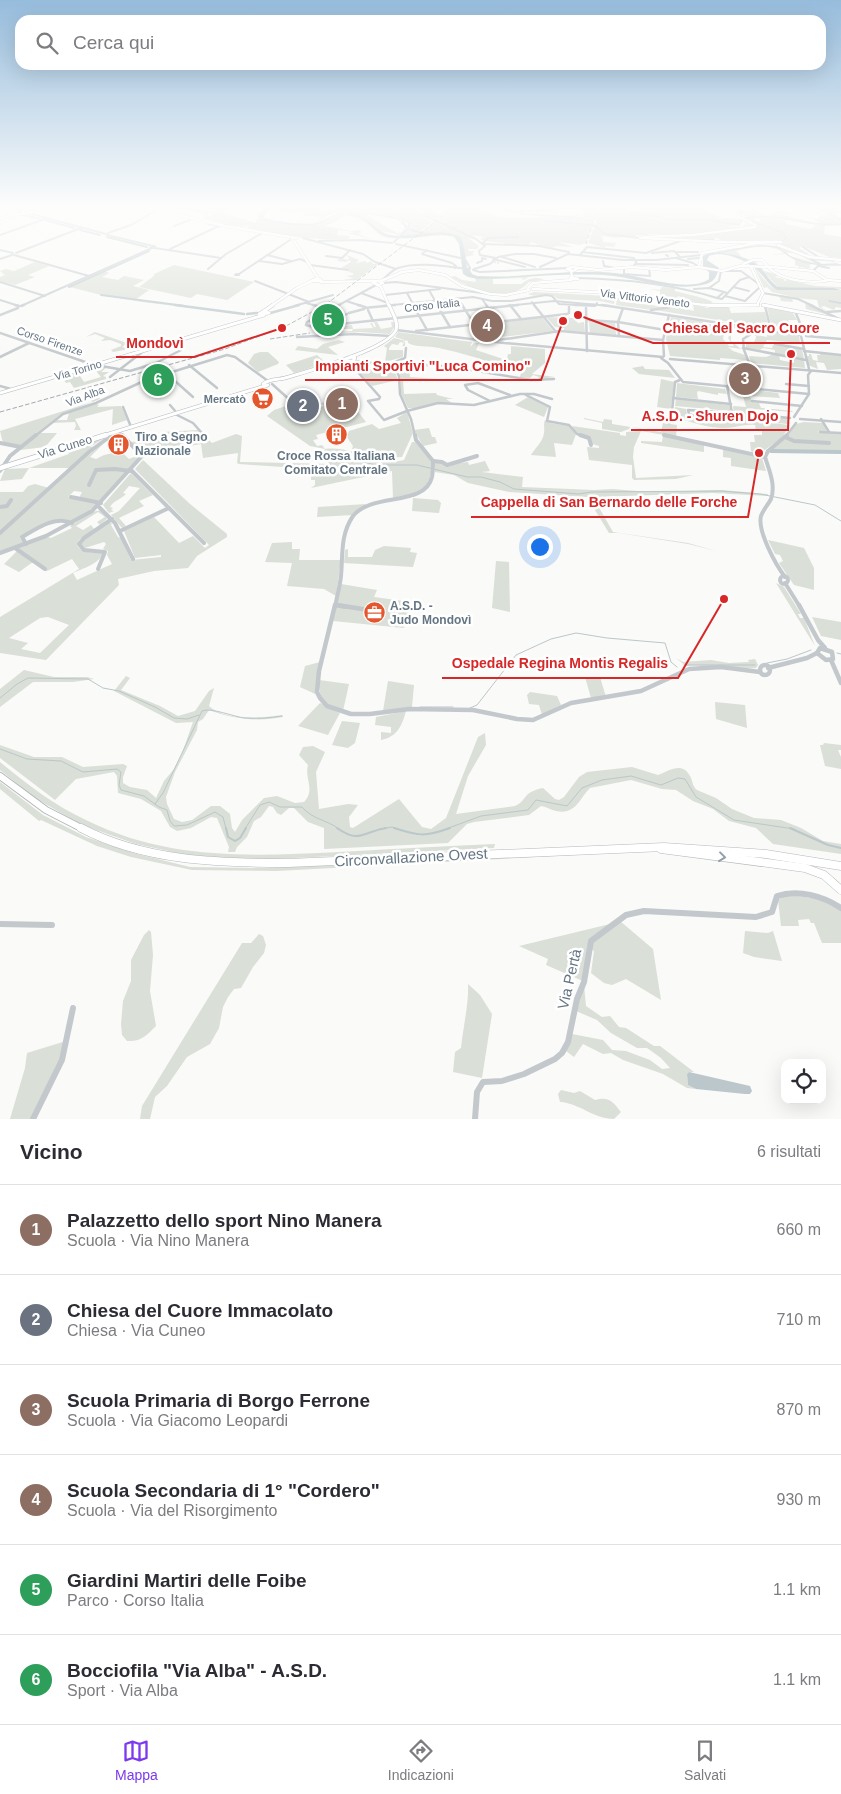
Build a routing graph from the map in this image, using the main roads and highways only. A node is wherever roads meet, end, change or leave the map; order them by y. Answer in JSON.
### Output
{"nodes":[{"id":1,"x":305,"y":258,"type":"edge"},
{"id":2,"x":701,"y":258,"type":"edge"},
{"id":3,"x":822,"y":258,"type":"edge"},
{"id":4,"x":841,"y":260,"type":"edge"},
{"id":5,"x":700,"y":267,"type":"junction"},
{"id":6,"x":752,"y":267,"type":"junction"},
{"id":7,"x":768,"y":267,"type":"junction"},
{"id":8,"x":742,"y":269,"type":"junction"},
{"id":9,"x":314,"y":278,"type":"junction"},
{"id":10,"x":827,"y":280,"type":"junction"},
{"id":11,"x":321,"y":281,"type":"junction"},
{"id":12,"x":841,"y":282,"type":"edge"},
{"id":13,"x":380,"y":283,"type":"junction"},
{"id":14,"x":530,"y":288,"type":"junction"},
{"id":15,"x":761,"y":304,"type":"junction"},
{"id":16,"x":266,"y":313,"type":"junction"},
{"id":17,"x":254,"y":318,"type":"junction"},
{"id":18,"x":841,"y":320,"type":"edge"},
{"id":19,"x":0,"y":392,"type":"edge"},
{"id":20,"x":1,"y":467,"type":"edge"},
{"id":21,"x":0,"y":776,"type":"edge"},
{"id":22,"x":638,"y":847,"type":"junction"},
{"id":23,"x":841,"y":866,"type":"edge"},
{"id":24,"x":841,"y":890,"type":"edge"}],
"edges":[{"from":1,"to":9,"type":"main road"},
{"from":2,"to":5,"type":"main road"},
{"from":3,"to":4,"type":"main road"},
{"from":5,"to":8,"type":"main road"},
{"from":5,"to":14,"type":"main road"},
{"from":6,"to":7,"type":"main road"},
{"from":6,"to":8,"type":"main road"},
{"from":6,"to":15,"type":"main road"},
{"from":7,"to":8,"type":"main road"},
{"from":7,"to":10,"type":"main road"},
{"from":7,"to":10,"type":"main road"},
{"from":9,"to":11,"type":"main road"},
{"from":9,"to":11,"type":"main road","name":"Via Torino"},
{"from":9,"to":16,"type":"main road","name":"Via Torino"},
{"from":10,"to":12,"type":"main road"},
{"from":11,"to":13,"type":"main road","name":"Via Torino"},
{"from":13,"to":14,"type":"main road"},
{"from":13,"to":20,"type":"main road","name":"Via Cuneo"},
{"from":14,"to":15,"type":"main road","name":"Via Vittorio Veneto"},
{"from":15,"to":18,"type":"main road","name":"Via Vittorio Veneto"},
{"from":16,"to":17,"type":"main road","name":"Via Torino"},
{"from":16,"to":17,"type":"main road","name":"Via Torino"},
{"from":17,"to":19,"type":"main road","name":"Via Torino"},
{"from":21,"to":22,"type":"highway","name":"Circonvallazione Ovest"},
{"from":22,"to":23,"type":"highway","name":"Circonvallazione Ovest"},
{"from":22,"to":24,"type":"highway","one_way":true}]}
